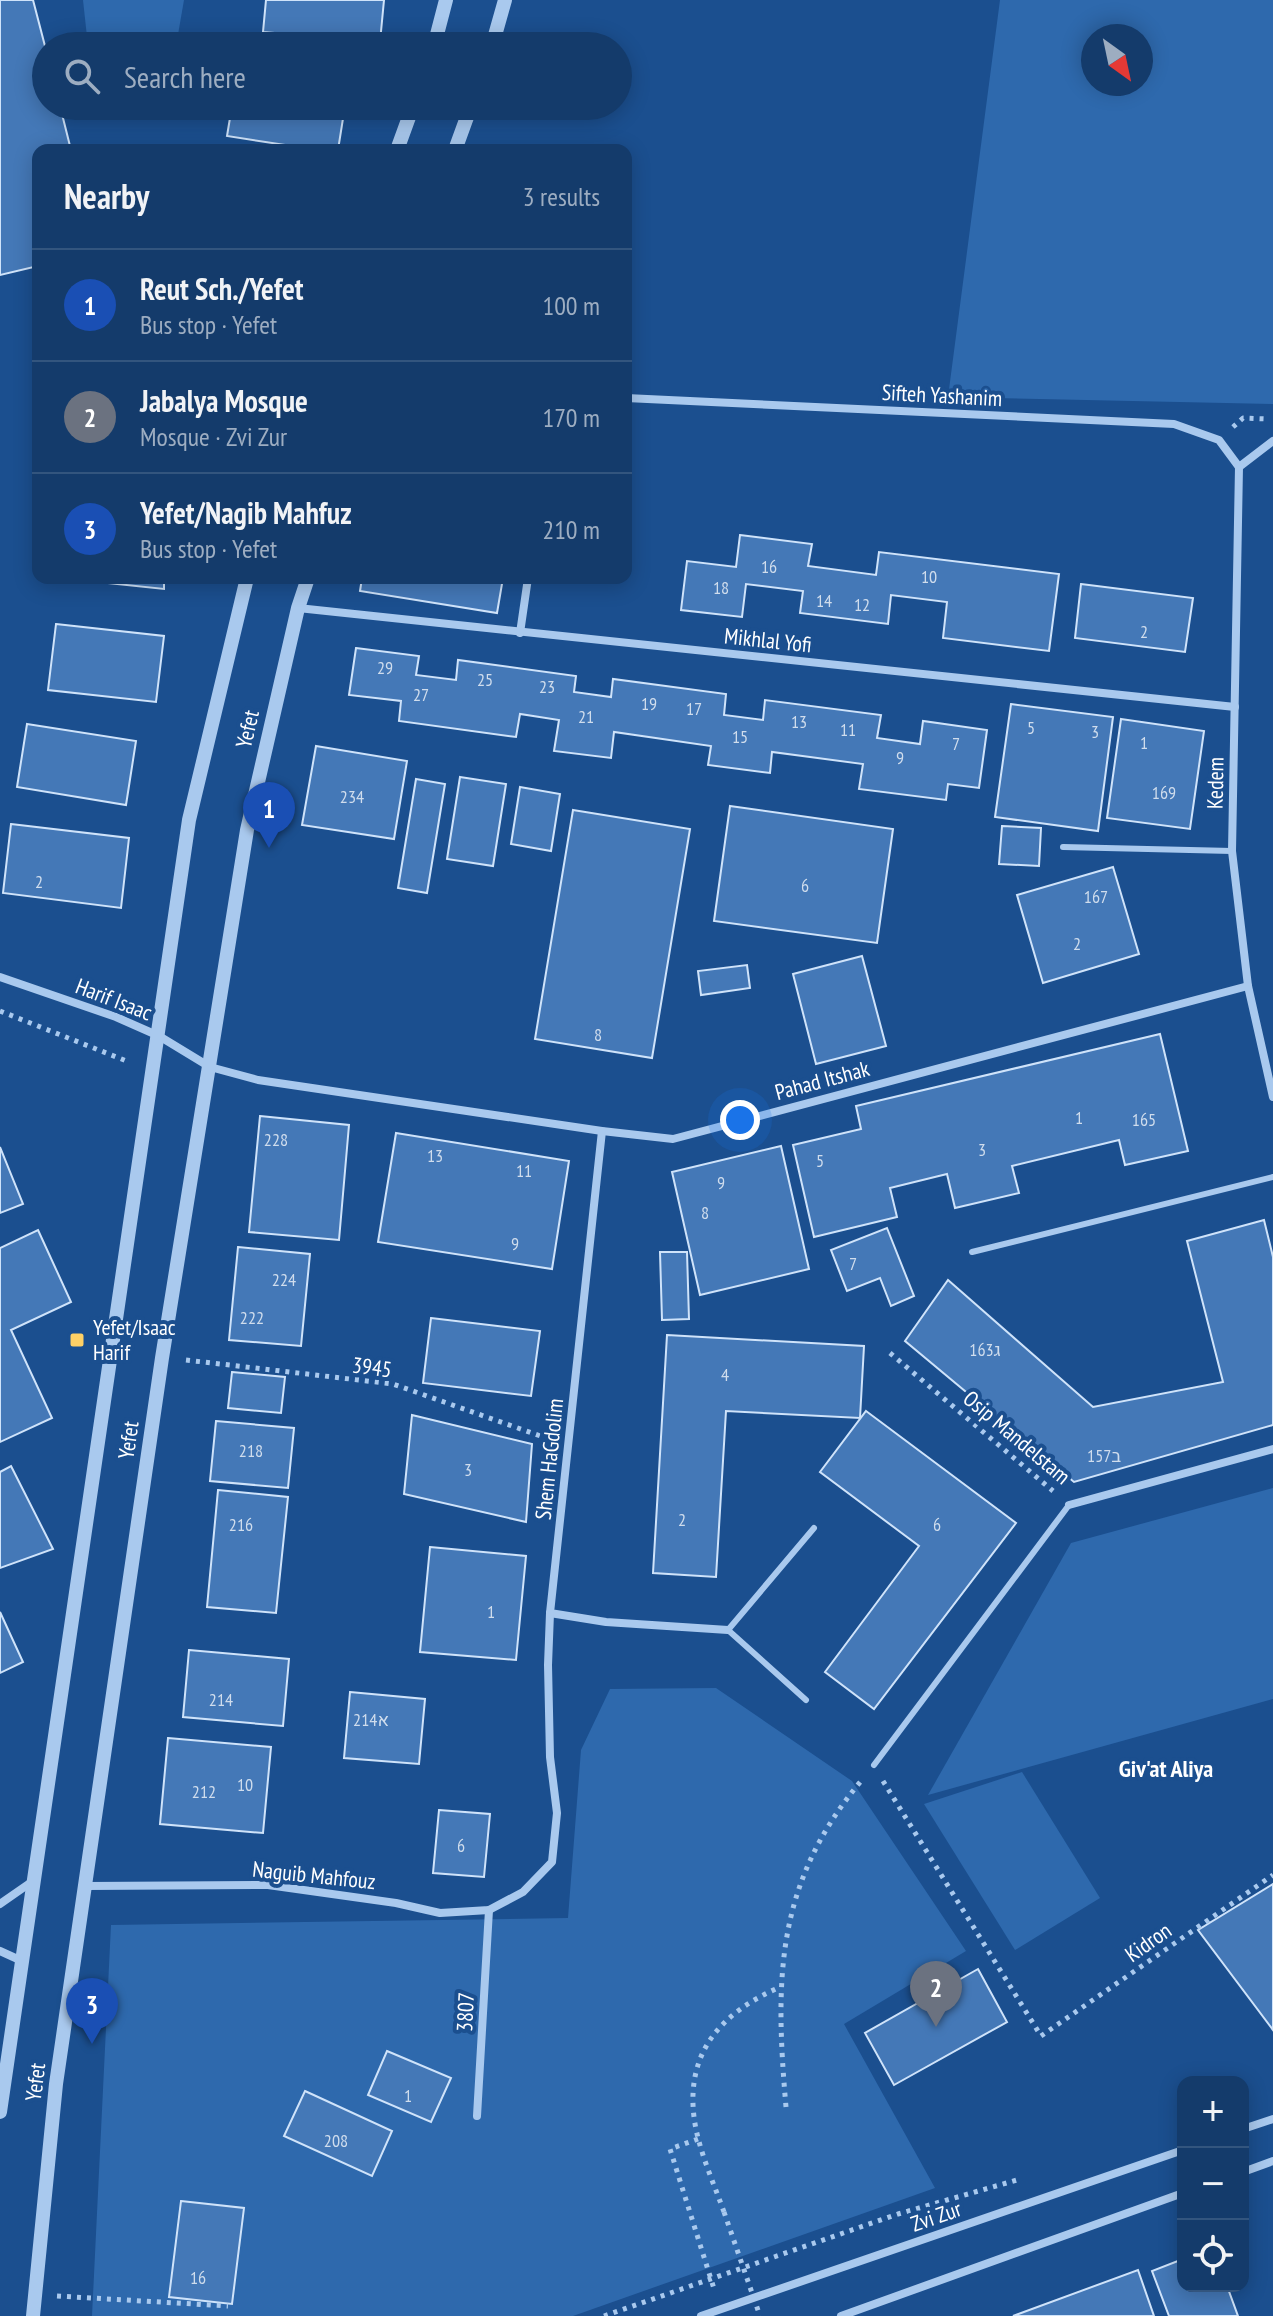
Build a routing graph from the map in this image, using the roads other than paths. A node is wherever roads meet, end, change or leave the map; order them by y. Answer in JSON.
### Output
{"nodes":[{"id":1,"x":446,"y":0,"type":"edge"},
{"id":2,"x":505,"y":0,"type":"edge"},
{"id":3,"x":438,"y":32,"type":"edge"},
{"id":4,"x":496,"y":32,"type":"edge"},
{"id":5,"x":408,"y":120,"type":"edge"},
{"id":6,"x":466,"y":120,"type":"edge"},
{"id":7,"x":399,"y":144,"type":"edge"},
{"id":8,"x":457,"y":144,"type":"edge"},
{"id":9,"x":632,"y":398,"type":"edge"},
{"id":10,"x":1273,"y":441,"type":"edge"},
{"id":11,"x":1239,"y":467,"type":"junction"},
{"id":12,"x":246,"y":584,"type":"edge"},
{"id":13,"x":306,"y":584,"type":"edge"},
{"id":14,"x":527,"y":584,"type":"edge"},
{"id":15,"x":298,"y":608,"type":"junction"},
{"id":16,"x":520,"y":633,"type":"junction"},
{"id":17,"x":1235,"y":707,"type":"junction"},
{"id":18,"x":1063,"y":847,"type":"dead end"},
{"id":19,"x":1232,"y":851,"type":"junction"},
{"id":20,"x":0,"y":977,"type":"edge"},
{"id":21,"x":1248,"y":986,"type":"junction"},
{"id":22,"x":159,"y":1036,"type":"junction"},
{"id":23,"x":210,"y":1067,"type":"junction"},
{"id":24,"x":1273,"y":1097,"type":"edge"},
{"id":25,"x":602,"y":1131,"type":"junction"},
{"id":26,"x":1273,"y":1177,"type":"edge"},
{"id":27,"x":972,"y":1252,"type":"dead end"},
{"id":28,"x":1273,"y":1449,"type":"edge"},
{"id":29,"x":1069,"y":1505,"type":"joint"},
{"id":30,"x":814,"y":1528,"type":"dead end"},
{"id":31,"x":550,"y":1613,"type":"junction"},
{"id":32,"x":728,"y":1630,"type":"junction"},
{"id":33,"x":806,"y":1700,"type":"dead end"},
{"id":34,"x":874,"y":1765,"type":"road end"},
{"id":35,"x":33,"y":1881,"type":"junction"},
{"id":36,"x":86,"y":1886,"type":"junction"},
{"id":37,"x":0,"y":1904,"type":"edge"},
{"id":38,"x":489,"y":1910,"type":"junction"},
{"id":39,"x":0,"y":1951,"type":"edge"},
{"id":40,"x":22,"y":1961,"type":"junction"},
{"id":41,"x":0,"y":2112,"type":"edge"},
{"id":42,"x":477,"y":2116,"type":"dead end"},
{"id":43,"x":1273,"y":2119,"type":"edge"},
{"id":44,"x":1249,"y":2127,"type":"edge"},
{"id":45,"x":1177,"y":2152,"type":"edge"},
{"id":46,"x":1273,"y":2161,"type":"edge"},
{"id":47,"x":1249,"y":2170,"type":"edge"},
{"id":48,"x":1177,"y":2195,"type":"edge"},
{"id":49,"x":33,"y":2316,"type":"edge"},
{"id":50,"x":701,"y":2316,"type":"edge"},
{"id":51,"x":841,"y":2316,"type":"edge"}],
"edges":[{"from":1,"to":3,"type":"street"},
{"from":2,"to":4,"type":"street"},
{"from":5,"to":7,"type":"street"},
{"from":6,"to":8,"type":"street"},
{"from":9,"to":11,"type":"street","name":"Sifteh Yashanim"},
{"from":10,"to":11,"type":"street"},
{"from":11,"to":17,"type":"street","name":"Kedem"},
{"from":12,"to":22,"type":"street","name":"Yefet"},
{"from":13,"to":15,"type":"street","name":"Yefet"},
{"from":14,"to":16,"type":"street"},
{"from":15,"to":16,"type":"street","name":"Mikhlal Yofi"},
{"from":15,"to":23,"type":"street","name":"Yefet"},
{"from":16,"to":17,"type":"street","name":"Mikhlal Yofi"},
{"from":17,"to":19,"type":"street","name":"Kedem"},
{"from":18,"to":19,"type":"lane"},
{"from":19,"to":21,"type":"street","name":"Kedem"},
{"from":20,"to":22,"type":"street","name":"Harif Isaac"},
{"from":21,"to":24,"type":"street","name":"Kedem"},
{"from":21,"to":25,"type":"street","name":"Pahad Itshak"},
{"from":22,"to":23,"type":"street","name":"Harif Isaac"},
{"from":22,"to":35,"type":"street","name":"Yefet"},
{"from":23,"to":25,"type":"street","name":"Pahad Itshak"},
{"from":23,"to":36,"type":"street","name":"Yefet"},
{"from":25,"to":31,"type":"street","name":"Shem HaGdolim"},
{"from":26,"to":27,"type":"lane"},
{"from":28,"to":29,"type":"street","name":"Osip Mandelstam"},
{"from":29,"to":34,"type":"lane"},
{"from":30,"to":32,"type":"lane"},
{"from":31,"to":32,"type":"street"},
{"from":31,"to":38,"type":"street","name":"Shem HaGdolim"},
{"from":32,"to":33,"type":"lane"},
{"from":35,"to":37,"type":"street"},
{"from":35,"to":40,"type":"street","name":"Yefet"},
{"from":36,"to":38,"type":"street","name":"Naguib Mahfouz"},
{"from":36,"to":49,"type":"street","name":"Yefet"},
{"from":38,"to":42,"type":"street","name":"3807"},
{"from":39,"to":40,"type":"street"},
{"from":40,"to":41,"type":"street","name":"Yefet"},
{"from":43,"to":44,"type":"street"},
{"from":45,"to":50,"type":"street","name":"Zvi Zur"},
{"from":46,"to":47,"type":"street"},
{"from":48,"to":51,"type":"street"}]}
